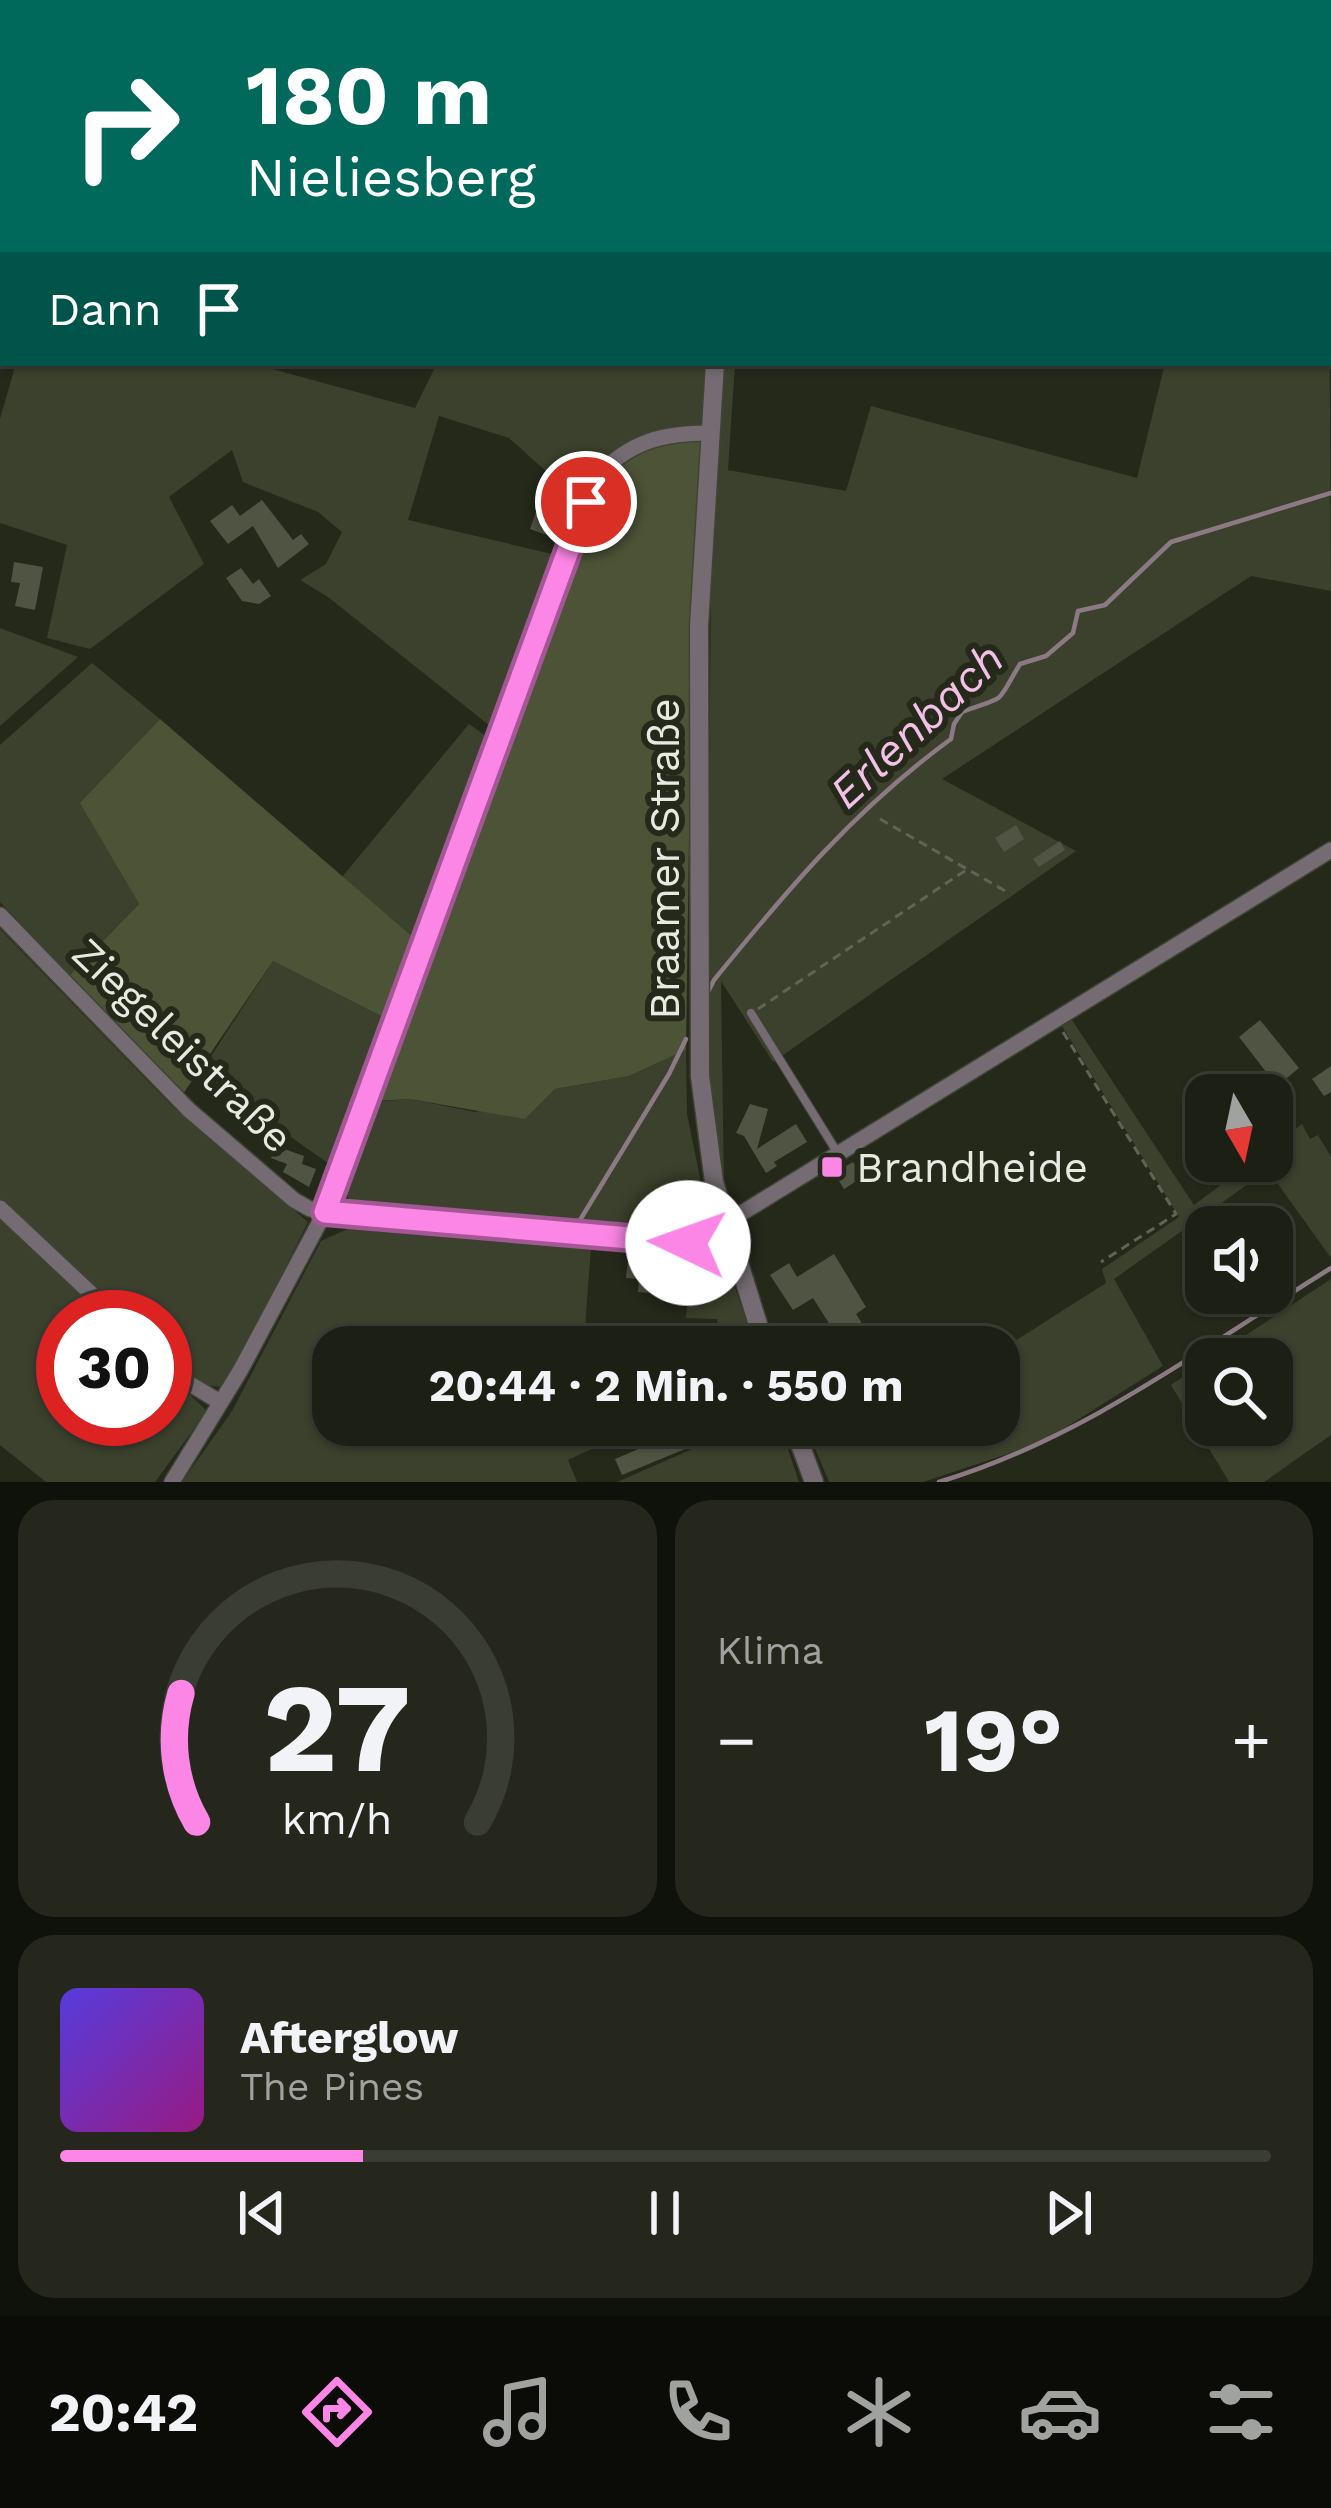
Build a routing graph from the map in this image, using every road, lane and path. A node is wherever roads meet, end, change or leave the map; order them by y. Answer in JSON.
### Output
{"nodes":[{"id":1,"x":715,"y":366,"type":"edge"},
{"id":2,"x":710,"y":433,"type":"junction"},
{"id":3,"x":880,"y":819,"type":"dead end"},
{"id":4,"x":1331,"y":850,"type":"edge"},
{"id":5,"x":966,"y":870,"type":"junction"},
{"id":6,"x":1007,"y":892,"type":"dead end"},
{"id":7,"x":0,"y":915,"type":"edge"},
{"id":8,"x":751,"y":1013,"type":"joint"},
{"id":9,"x":1056,"y":1020,"type":"junction"},
{"id":10,"x":837,"y":1153,"type":"junction"},
{"id":11,"x":0,"y":1208,"type":"edge"},
{"id":12,"x":325,"y":1212,"type":"junction"},
{"id":13,"x":725,"y":1227,"type":"junction"},
{"id":14,"x":1101,"y":1262,"type":"dead end"},
{"id":15,"x":87,"y":1290,"type":"edge"},
{"id":16,"x":758,"y":1326,"type":"edge"},
{"id":17,"x":192,"y":1385,"type":"edge"},
{"id":18,"x":220,"y":1402,"type":"junction"},
{"id":19,"x":801,"y":1446,"type":"edge"},
{"id":20,"x":172,"y":1482,"type":"edge"},
{"id":21,"x":814,"y":1482,"type":"edge"}],
"edges":[{"from":1,"to":2,"type":"street","name":"Braamer Straße"},
{"from":2,"to":12,"type":"street"},
{"from":2,"to":13,"type":"street","name":"Braamer Straße"},
{"from":3,"to":5,"type":"path"},
{"from":4,"to":9,"type":"street"},
{"from":5,"to":6,"type":"path"},
{"from":5,"to":8,"type":"path"},
{"from":7,"to":12,"type":"street","name":"Ziegeleistraße"},
{"from":8,"to":10,"type":"lane"},
{"from":9,"to":10,"type":"street"},
{"from":9,"to":14,"type":"path"},
{"from":10,"to":13,"type":"street"},
{"from":11,"to":15,"type":"street"},
{"from":12,"to":13,"type":"street"},
{"from":12,"to":18,"type":"street"},
{"from":13,"to":16,"type":"street","name":"Braamer Straße"},
{"from":17,"to":18,"type":"street"},
{"from":18,"to":20,"type":"street"},
{"from":19,"to":21,"type":"street"}]}
